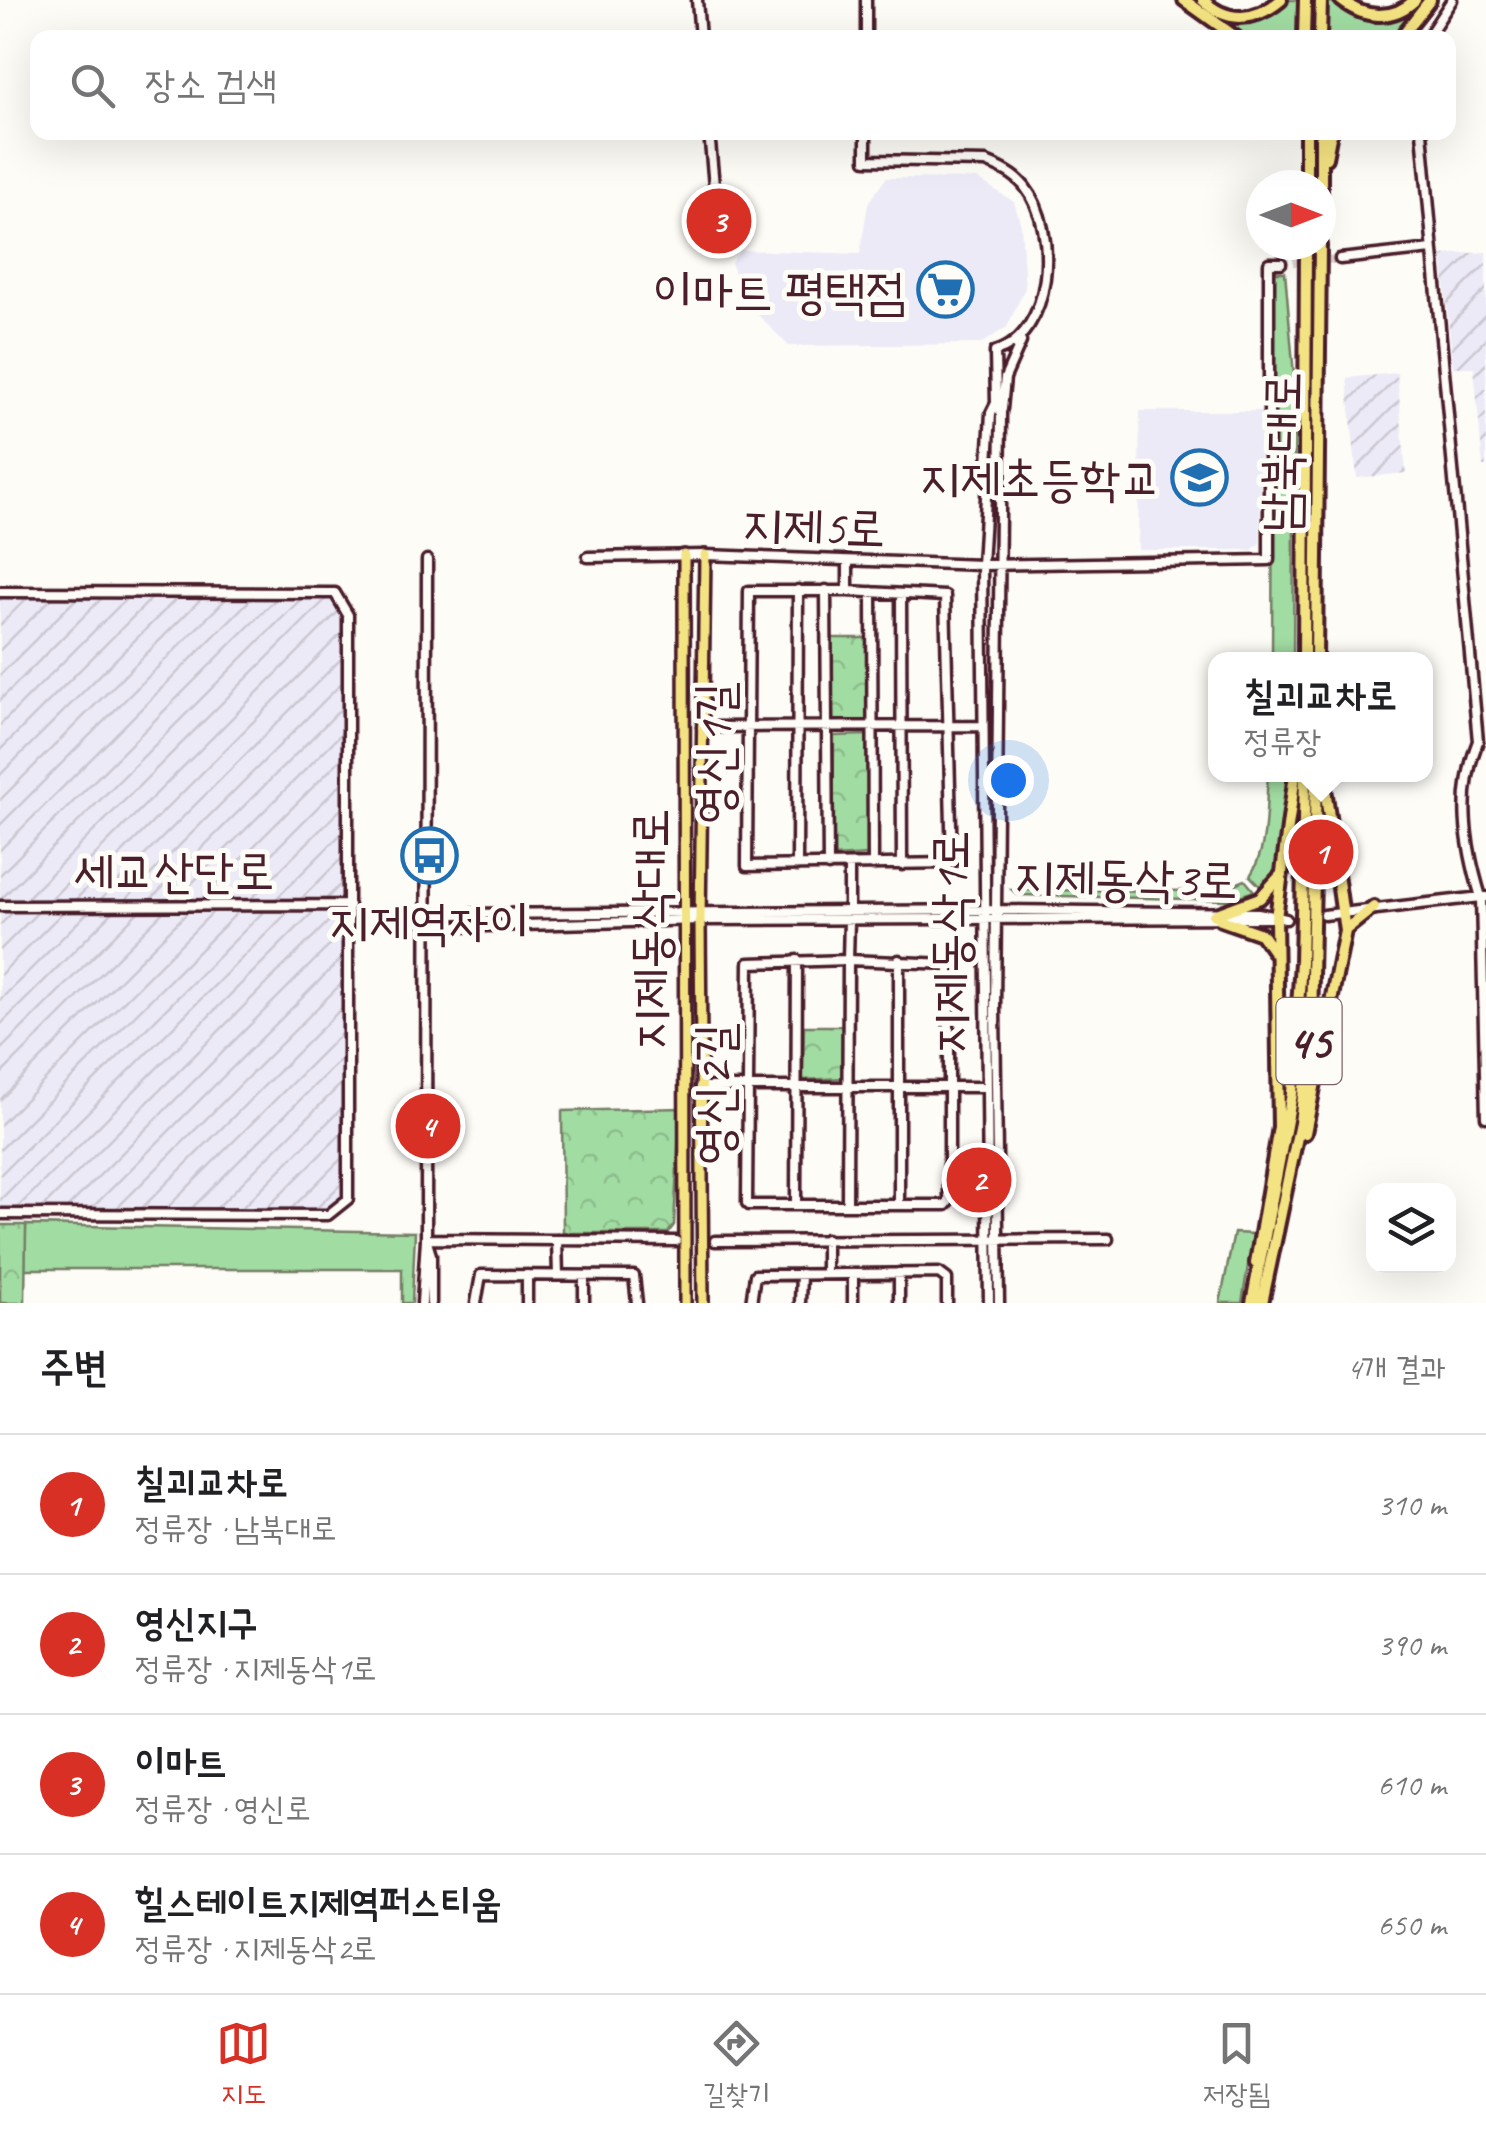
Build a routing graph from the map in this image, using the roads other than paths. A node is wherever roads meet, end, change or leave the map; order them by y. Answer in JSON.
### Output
{"nodes":[{"id":1,"x":697,"y":0,"type":"edge"},
{"id":2,"x":866,"y":0,"type":"edge"},
{"id":3,"x":1182,"y":0,"type":"edge"},
{"id":4,"x":1281,"y":0,"type":"edge"},
{"id":5,"x":1305,"y":0,"type":"edge"},
{"id":6,"x":1320,"y":0,"type":"edge"},
{"id":7,"x":1341,"y":0,"type":"edge"},
{"id":8,"x":1416,"y":0,"type":"edge"},
{"id":9,"x":1452,"y":0,"type":"edge"},
{"id":10,"x":1430,"y":1,"type":"edge"},
{"id":11,"x":1201,"y":6,"type":"edge"},
{"id":12,"x":699,"y":30,"type":"edge"},
{"id":13,"x":866,"y":30,"type":"edge"},
{"id":14,"x":1228,"y":30,"type":"edge"},
{"id":15,"x":1304,"y":30,"type":"edge"},
{"id":16,"x":1320,"y":30,"type":"edge"},
{"id":17,"x":1406,"y":30,"type":"edge"},
{"id":18,"x":1432,"y":30,"type":"edge"},
{"id":19,"x":710,"y":140,"type":"edge"},
{"id":20,"x":866,"y":140,"type":"edge"},
{"id":21,"x":1303,"y":140,"type":"edge"},
{"id":22,"x":1321,"y":140,"type":"edge"},
{"id":23,"x":1330,"y":140,"type":"edge"},
{"id":24,"x":1423,"y":140,"type":"edge"},
{"id":25,"x":1306,"y":170,"type":"edge"},
{"id":26,"x":1322,"y":170,"type":"edge"},
{"id":27,"x":1324,"y":170,"type":"edge"},
{"id":28,"x":1432,"y":249,"type":"junction"},
{"id":29,"x":720,"y":250,"type":"dead end"},
{"id":30,"x":1340,"y":259,"type":"tunnel mouth"},
{"id":31,"x":1306,"y":260,"type":"edge"},
{"id":32,"x":1320,"y":260,"type":"edge"},
{"id":33,"x":1280,"y":263,"type":"dead end"},
{"id":34,"x":1024,"y":337,"type":"junction"},
{"id":35,"x":996,"y":402,"type":"junction"},
{"id":36,"x":1002,"y":414,"type":"junction"},
{"id":37,"x":684,"y":555,"type":"junction"},
{"id":38,"x":588,"y":556,"type":"dead end"},
{"id":39,"x":705,"y":556,"type":"junction"},
{"id":40,"x":427,"y":560,"type":"dead end"},
{"id":41,"x":848,"y":562,"type":"junction"},
{"id":42,"x":982,"y":564,"type":"junction"},
{"id":43,"x":997,"y":564,"type":"junction"},
{"id":44,"x":798,"y":590,"type":"junction"},
{"id":45,"x":826,"y":590,"type":"junction"},
{"id":46,"x":848,"y":590,"type":"junction"},
{"id":47,"x":0,"y":592,"type":"edge"},
{"id":48,"x":872,"y":592,"type":"junction"},
{"id":49,"x":901,"y":594,"type":"junction"},
{"id":50,"x":1304,"y":652,"type":"edge"},
{"id":51,"x":1317,"y":652,"type":"edge"},
{"id":52,"x":983,"y":726,"type":"junction"},
{"id":53,"x":702,"y":727,"type":"junction"},
{"id":54,"x":748,"y":727,"type":"junction"},
{"id":55,"x":797,"y":727,"type":"junction"},
{"id":56,"x":827,"y":727,"type":"junction"},
{"id":57,"x":872,"y":727,"type":"junction"},
{"id":58,"x":901,"y":727,"type":"junction"},
{"id":59,"x":948,"y":727,"type":"junction"},
{"id":60,"x":1482,"y":738,"type":"edge"},
{"id":61,"x":1294,"y":782,"type":"edge"},
{"id":62,"x":1305,"y":782,"type":"edge"},
{"id":63,"x":1320,"y":782,"type":"edge"},
{"id":64,"x":1321,"y":782,"type":"edge"},
{"id":65,"x":873,"y":865,"type":"junction"},
{"id":66,"x":902,"y":865,"type":"junction"},
{"id":67,"x":797,"y":866,"type":"junction"},
{"id":68,"x":828,"y":866,"type":"junction"},
{"id":69,"x":850,"y":866,"type":"junction"},
{"id":70,"x":1283,"y":870,"type":"junction"},
{"id":71,"x":1342,"y":894,"type":"junction"},
{"id":72,"x":1484,"y":897,"type":"edge"},
{"id":73,"x":349,"y":904,"type":"junction"},
{"id":74,"x":0,"y":906,"type":"edge"},
{"id":75,"x":1374,"y":907,"type":"junction"},
{"id":76,"x":998,"y":910,"type":"junction"},
{"id":77,"x":1344,"y":913,"type":"junction"},
{"id":78,"x":849,"y":915,"type":"junction"},
{"id":79,"x":1324,"y":915,"type":"dead end"},
{"id":80,"x":688,"y":916,"type":"junction"},
{"id":81,"x":700,"y":916,"type":"junction"},
{"id":82,"x":985,"y":916,"type":"junction"},
{"id":83,"x":1218,"y":917,"type":"junction"},
{"id":84,"x":1281,"y":918,"type":"junction"},
{"id":85,"x":424,"y":921,"type":"junction"},
{"id":86,"x":998,"y":922,"type":"junction"},
{"id":87,"x":1345,"y":931,"type":"junction"},
{"id":88,"x":1276,"y":957,"type":"junction"},
{"id":89,"x":797,"y":960,"type":"junction"},
{"id":90,"x":848,"y":960,"type":"junction"},
{"id":91,"x":899,"y":960,"type":"junction"},
{"id":92,"x":1485,"y":1025,"type":"edge"},
{"id":93,"x":796,"y":1085,"type":"junction"},
{"id":94,"x":848,"y":1085,"type":"junction"},
{"id":95,"x":949,"y":1085,"type":"junction"},
{"id":96,"x":748,"y":1086,"type":"junction"},
{"id":97,"x":899,"y":1086,"type":"junction"},
{"id":98,"x":700,"y":1087,"type":"junction"},
{"id":99,"x":985,"y":1087,"type":"junction"},
{"id":100,"x":1486,"y":1117,"type":"edge"},
{"id":101,"x":796,"y":1205,"type":"junction"},
{"id":102,"x":847,"y":1205,"type":"junction"},
{"id":103,"x":899,"y":1205,"type":"junction"},
{"id":104,"x":0,"y":1214,"type":"edge"},
{"id":105,"x":704,"y":1221,"type":"junction"},
{"id":106,"x":686,"y":1225,"type":"junction"},
{"id":107,"x":992,"y":1238,"type":"junction"},
{"id":108,"x":826,"y":1239,"type":"junction"},
{"id":109,"x":1108,"y":1239,"type":"dead end"},
{"id":110,"x":426,"y":1240,"type":"junction"},
{"id":111,"x":558,"y":1240,"type":"junction"},
{"id":112,"x":715,"y":1241,"type":"junction"},
{"id":113,"x":676,"y":1242,"type":"junction"},
{"id":114,"x":686,"y":1260,"type":"junction"},
{"id":115,"x":704,"y":1266,"type":"junction"},
{"id":116,"x":1269,"y":1270,"type":"junction"},
{"id":117,"x":800,"y":1274,"type":"junction"},
{"id":118,"x":826,"y":1274,"type":"junction"},
{"id":119,"x":853,"y":1274,"type":"junction"},
{"id":120,"x":899,"y":1274,"type":"junction"},
{"id":121,"x":527,"y":1275,"type":"junction"},
{"id":122,"x":558,"y":1276,"type":"junction"},
{"id":123,"x":584,"y":1276,"type":"junction"},
{"id":124,"x":1256,"y":1279,"type":"junction"},
{"id":125,"x":422,"y":1303,"type":"edge"},
{"id":126,"x":431,"y":1303,"type":"edge"},
{"id":127,"x":476,"y":1303,"type":"edge"},
{"id":128,"x":527,"y":1303,"type":"edge"},
{"id":129,"x":584,"y":1303,"type":"edge"},
{"id":130,"x":637,"y":1303,"type":"edge"},
{"id":131,"x":686,"y":1303,"type":"edge"},
{"id":132,"x":704,"y":1303,"type":"edge"},
{"id":133,"x":751,"y":1303,"type":"edge"},
{"id":134,"x":800,"y":1303,"type":"edge"},
{"id":135,"x":853,"y":1303,"type":"edge"},
{"id":136,"x":899,"y":1303,"type":"edge"},
{"id":137,"x":947,"y":1303,"type":"edge"},
{"id":138,"x":989,"y":1303,"type":"edge"},
{"id":139,"x":999,"y":1303,"type":"edge"},
{"id":140,"x":1252,"y":1303,"type":"edge"},
{"id":141,"x":1262,"y":1303,"type":"edge"}],
"edges":[{"from":1,"to":12,"type":"street"},
{"from":2,"to":13,"type":"street"},
{"from":3,"to":11,"type":"highway"},
{"from":4,"to":11,"type":"highway"},
{"from":5,"to":15,"type":"highway"},
{"from":6,"to":16,"type":"highway"},
{"from":7,"to":8,"type":"highway"},
{"from":9,"to":18,"type":"street"},
{"from":10,"to":17,"type":"highway"},
{"from":11,"to":14,"type":"highway"},
{"from":19,"to":29,"type":"street"},
{"from":20,"to":34,"type":"street","name":"지제동삭1로"},
{"from":21,"to":25,"type":"highway"},
{"from":22,"to":26,"type":"highway"},
{"from":23,"to":27,"type":"highway"},
{"from":24,"to":28,"type":"street"},
{"from":28,"to":30,"type":"street"},
{"from":28,"to":60,"type":"street"},
{"from":31,"to":50,"type":"highway","name":"남북대로"},
{"from":32,"to":51,"type":"highway","name":"남북대로"},
{"from":33,"to":43,"type":"street","name":"지제5로"},
{"from":34,"to":35,"type":"street","name":"지제동삭1로"},
{"from":34,"to":36,"type":"street"},
{"from":35,"to":36,"type":"street","name":"지제동삭1로"},
{"from":35,"to":42,"type":"street","name":"지제동삭1로"},
{"from":36,"to":43,"type":"street","name":"지제동삭1로"},
{"from":37,"to":38,"type":"street","name":"지제5로"},
{"from":37,"to":39,"type":"street","name":"지제5로"},
{"from":37,"to":80,"type":"main road","name":"지제동삭대로"},
{"from":39,"to":41,"type":"street","name":"지제5로"},
{"from":39,"to":53,"type":"main road","name":"지제동삭대로"},
{"from":40,"to":85,"type":"street"},
{"from":41,"to":42,"type":"street","name":"지제5로"},
{"from":41,"to":46,"type":"street"},
{"from":42,"to":43,"type":"street","name":"지제5로"},
{"from":42,"to":52,"type":"street","name":"지제동삭1로"},
{"from":43,"to":76,"type":"street","name":"지제동삭1로"},
{"from":44,"to":45,"type":"street","name":"영신1길"},
{"from":44,"to":54,"type":"street","name":"영신1길"},
{"from":44,"to":55,"type":"street"},
{"from":45,"to":46,"type":"street","name":"영신1길"},
{"from":45,"to":56,"type":"street"},
{"from":46,"to":48,"type":"street","name":"영신1길"},
{"from":47,"to":73,"type":"street"},
{"from":48,"to":49,"type":"street","name":"영신1길"},
{"from":48,"to":57,"type":"street"},
{"from":49,"to":58,"type":"street"},
{"from":49,"to":59,"type":"street","name":"영신1길"},
{"from":52,"to":59,"type":"street"},
{"from":52,"to":82,"type":"street","name":"지제동삭1로"},
{"from":53,"to":54,"type":"street"},
{"from":53,"to":81,"type":"main road","name":"지제동삭대로"},
{"from":54,"to":55,"type":"street"},
{"from":54,"to":67,"type":"street","name":"영신1길"},
{"from":55,"to":56,"type":"street"},
{"from":55,"to":67,"type":"street"},
{"from":56,"to":57,"type":"street"},
{"from":56,"to":68,"type":"street"},
{"from":57,"to":58,"type":"street"},
{"from":57,"to":65,"type":"street"},
{"from":58,"to":59,"type":"street"},
{"from":58,"to":66,"type":"street"},
{"from":59,"to":66,"type":"street","name":"영신1길"},
{"from":60,"to":72,"type":"street"},
{"from":61,"to":70,"type":"highway"},
{"from":62,"to":124,"type":"highway","number":"45"},
{"from":63,"to":116,"type":"highway","number":"45"},
{"from":64,"to":71,"type":"highway"},
{"from":65,"to":66,"type":"street","name":"영신1길"},
{"from":65,"to":69,"type":"street","name":"영신1길"},
{"from":67,"to":68,"type":"street","name":"영신1길"},
{"from":68,"to":69,"type":"street","name":"영신1길"},
{"from":69,"to":78,"type":"street"},
{"from":70,"to":83,"type":"highway"},
{"from":70,"to":84,"type":"highway"},
{"from":71,"to":75,"type":"highway"},
{"from":71,"to":77,"type":"highway"},
{"from":72,"to":75,"type":"street"},
{"from":72,"to":92,"type":"street"},
{"from":73,"to":74,"type":"street","name":"세교산단로"},
{"from":73,"to":104,"type":"street"},
{"from":75,"to":77,"type":"street"},
{"from":75,"to":87,"type":"highway"},
{"from":76,"to":82,"type":"street","name":"지제동삭3로"},
{"from":76,"to":83,"type":"street","name":"지제동삭3로"},
{"from":76,"to":86,"type":"street","name":"지제동삭1로"},
{"from":77,"to":79,"type":"street"},
{"from":77,"to":87,"type":"highway"},
{"from":78,"to":81,"type":"street","name":"지제동삭3로"},
{"from":78,"to":82,"type":"street","name":"지제동삭3로"},
{"from":78,"to":90,"type":"street"},
{"from":80,"to":81,"type":"street","name":"지제동삭3로"},
{"from":80,"to":85,"type":"street","name":"지제동삭3로"},
{"from":80,"to":106,"type":"main road","name":"지제동삭대로"},
{"from":81,"to":98,"type":"main road","name":"지제동삭대로"},
{"from":82,"to":86,"type":"street","name":"지제동삭3로"},
{"from":82,"to":99,"type":"street","name":"지제동삭1로"},
{"from":83,"to":84,"type":"street","name":"지제동삭3로"},
{"from":83,"to":86,"type":"street","name":"지제동삭3로"},
{"from":83,"to":88,"type":"highway"},
{"from":84,"to":88,"type":"highway"},
{"from":85,"to":110,"type":"street"},
{"from":86,"to":107,"type":"street","name":"지제동삭1로"},
{"from":87,"to":116,"type":"highway"},
{"from":88,"to":124,"type":"highway"},
{"from":89,"to":90,"type":"street","name":"영신2길"},
{"from":89,"to":93,"type":"street"},
{"from":89,"to":96,"type":"street","name":"영신2길"},
{"from":90,"to":91,"type":"street","name":"영신2길"},
{"from":90,"to":94,"type":"street"},
{"from":91,"to":95,"type":"street","name":"영신2길"},
{"from":91,"to":97,"type":"street"},
{"from":92,"to":100,"type":"street"},
{"from":93,"to":94,"type":"street"},
{"from":93,"to":96,"type":"street"},
{"from":93,"to":101,"type":"street"},
{"from":94,"to":97,"type":"street"},
{"from":94,"to":102,"type":"street"},
{"from":95,"to":97,"type":"street"},
{"from":95,"to":99,"type":"street"},
{"from":95,"to":103,"type":"street","name":"영신2길"},
{"from":96,"to":98,"type":"street"},
{"from":96,"to":101,"type":"street","name":"영신2길"},
{"from":97,"to":103,"type":"street"},
{"from":98,"to":105,"type":"main road","name":"지제동삭대로"},
{"from":99,"to":107,"type":"street","name":"지제동삭1로"},
{"from":101,"to":102,"type":"street","name":"영신2길"},
{"from":102,"to":103,"type":"street","name":"영신2길"},
{"from":105,"to":112,"type":"street"},
{"from":105,"to":115,"type":"main road","name":"지제동삭대로"},
{"from":106,"to":113,"type":"street"},
{"from":106,"to":114,"type":"main road","name":"지제동삭대로"},
{"from":107,"to":108,"type":"street"},
{"from":107,"to":109,"type":"street"},
{"from":107,"to":138,"type":"street","name":"지제동삭1로"},
{"from":107,"to":139,"type":"street","name":"지제동삭1로"},
{"from":108,"to":112,"type":"street"},
{"from":108,"to":118,"type":"street"},
{"from":110,"to":111,"type":"street"},
{"from":110,"to":125,"type":"street"},
{"from":110,"to":126,"type":"street"},
{"from":111,"to":113,"type":"street"},
{"from":111,"to":122,"type":"street"},
{"from":112,"to":115,"type":"street"},
{"from":113,"to":114,"type":"street"},
{"from":114,"to":131,"type":"main road","name":"지제동삭대로"},
{"from":115,"to":132,"type":"main road","name":"지제동삭대로"},
{"from":116,"to":141,"type":"highway","number":"45"},
{"from":117,"to":118,"type":"street"},
{"from":117,"to":133,"type":"street"},
{"from":117,"to":134,"type":"street"},
{"from":118,"to":119,"type":"street"},
{"from":119,"to":120,"type":"street"},
{"from":119,"to":135,"type":"street"},
{"from":120,"to":136,"type":"street"},
{"from":120,"to":137,"type":"street"},
{"from":121,"to":122,"type":"street"},
{"from":121,"to":127,"type":"street"},
{"from":121,"to":128,"type":"street"},
{"from":122,"to":123,"type":"street"},
{"from":123,"to":129,"type":"street"},
{"from":123,"to":130,"type":"street"},
{"from":124,"to":140,"type":"highway","number":"45"}]}
